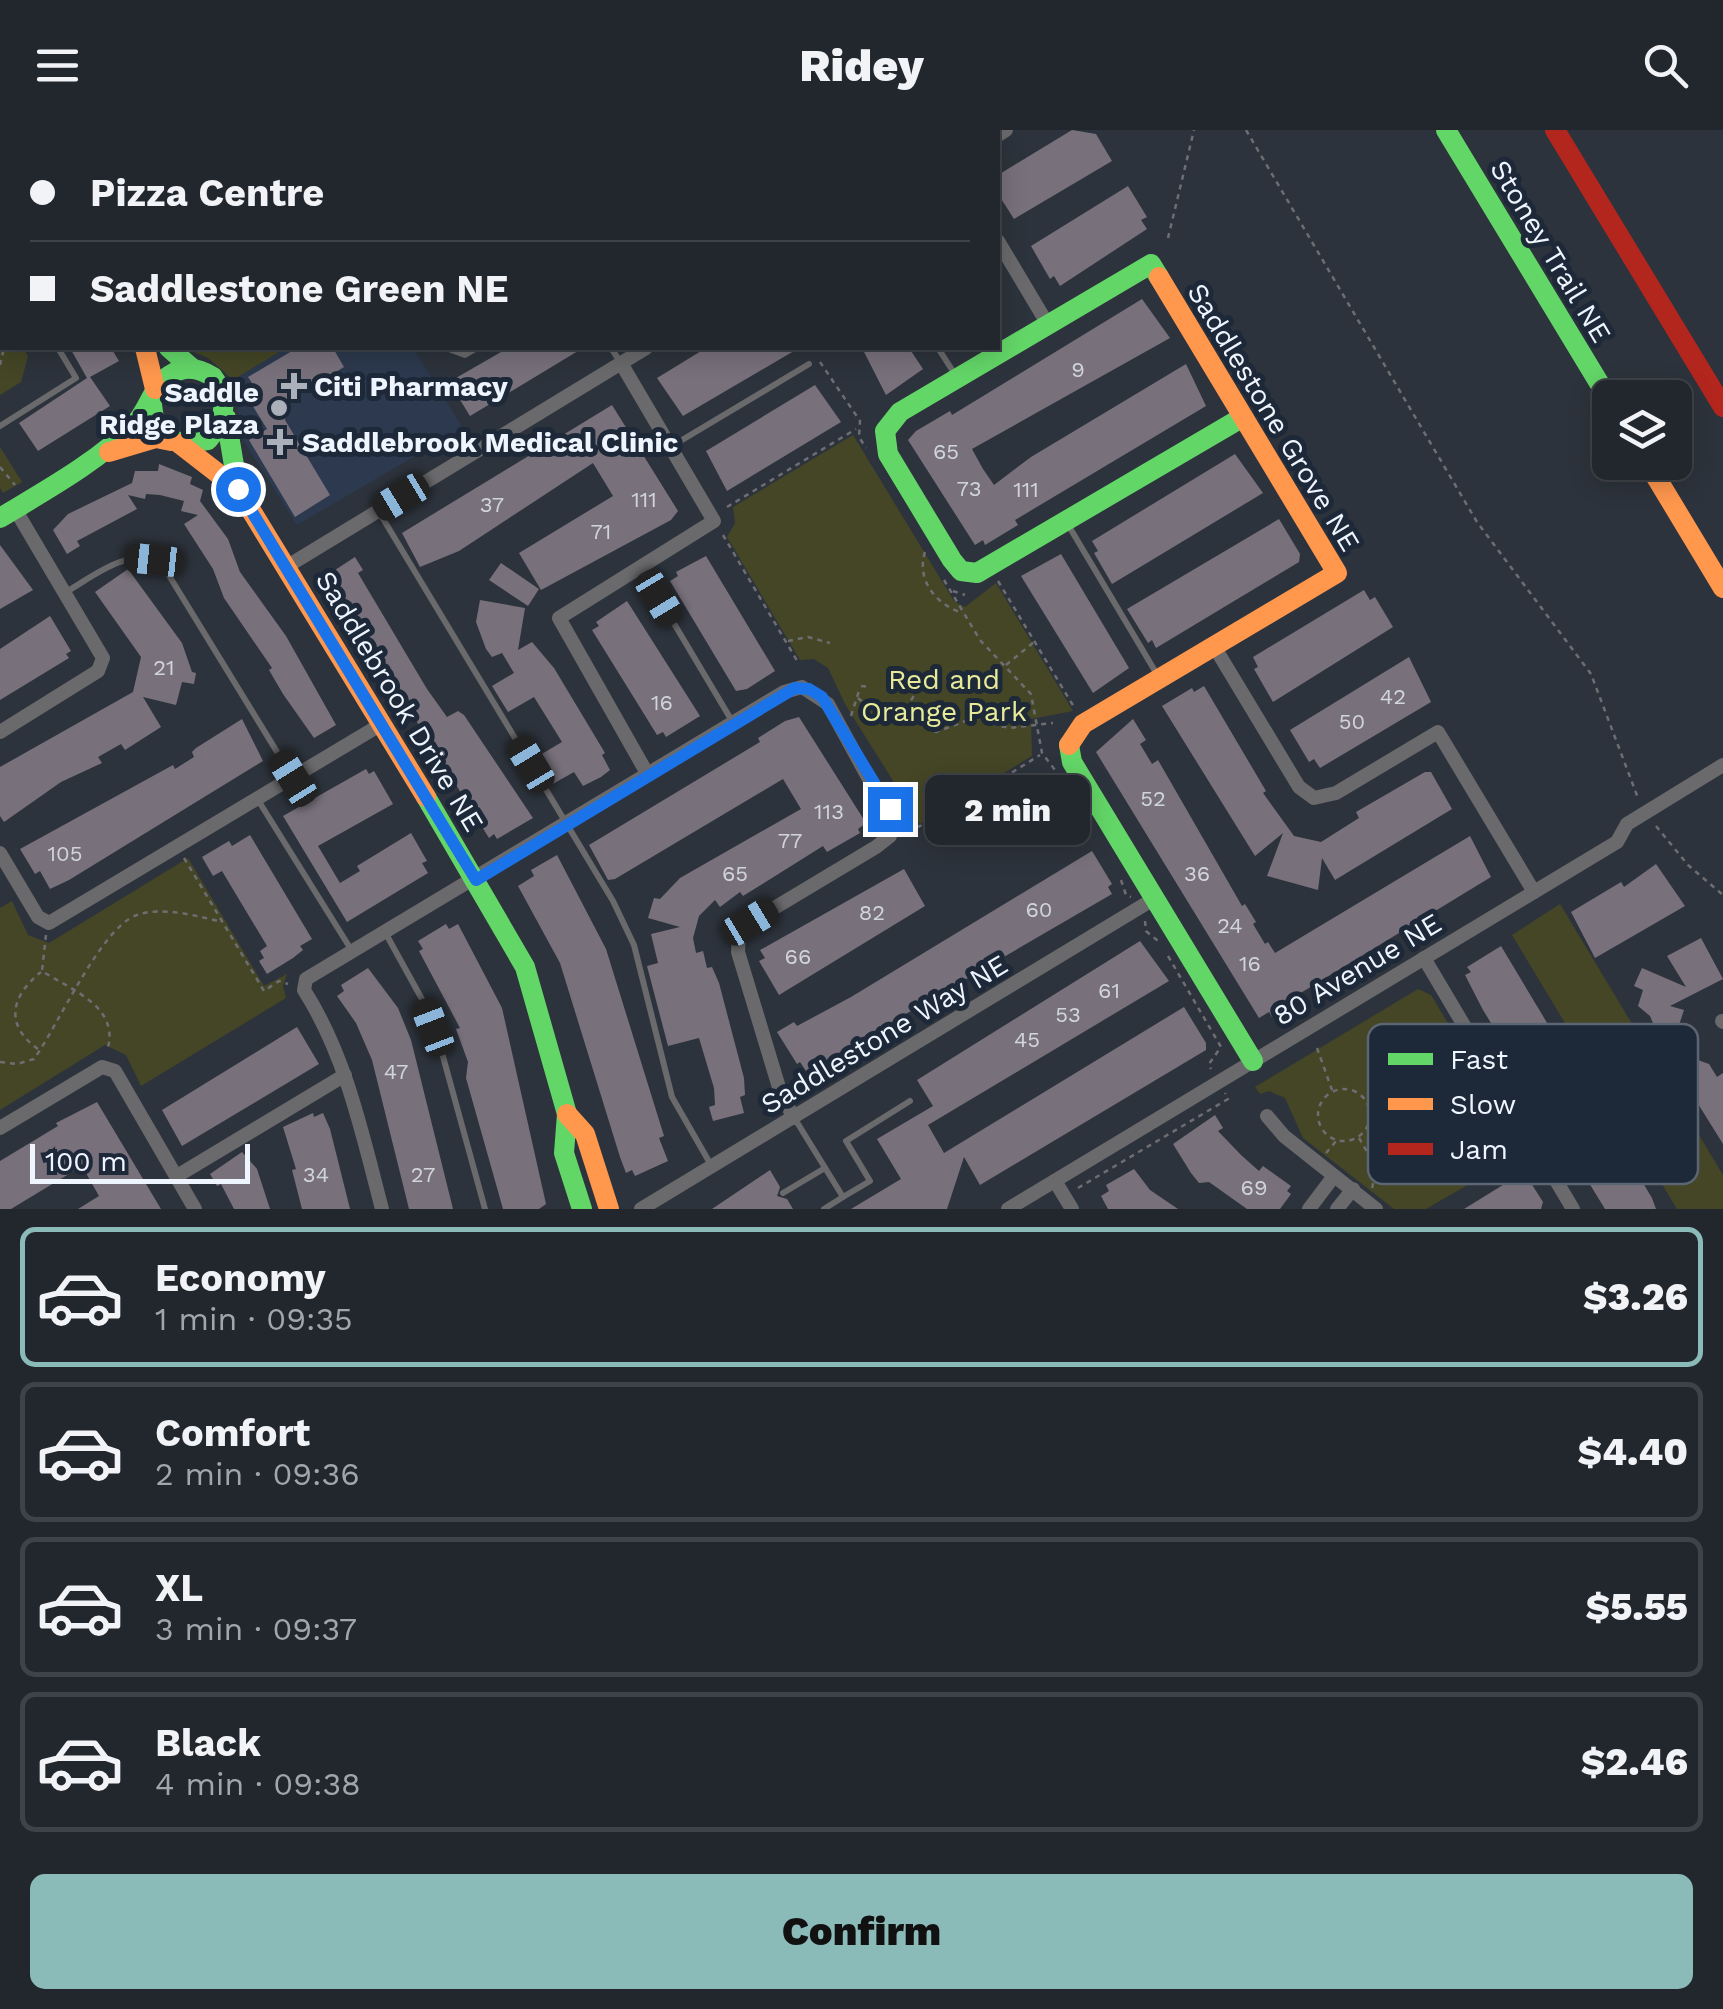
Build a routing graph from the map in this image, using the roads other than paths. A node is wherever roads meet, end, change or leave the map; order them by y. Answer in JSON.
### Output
{"nodes":[{"id":1,"x":1446,"y":130,"type":"edge"},
{"id":2,"x":1555,"y":130,"type":"edge"},
{"id":3,"x":1570,"y":130,"type":"edge"},
{"id":4,"x":1588,"y":184,"type":"junction"},
{"id":5,"x":1000,"y":244,"type":"edge"},
{"id":6,"x":1047,"y":323,"type":"junction"},
{"id":7,"x":59,"y":350,"type":"edge"},
{"id":8,"x":146,"y":350,"type":"edge"},
{"id":9,"x":171,"y":350,"type":"edge"},
{"id":10,"x":451,"y":350,"type":"edge"},
{"id":11,"x":474,"y":350,"type":"edge"},
{"id":12,"x":612,"y":350,"type":"edge"},
{"id":13,"x":643,"y":350,"type":"edge"},
{"id":14,"x":939,"y":350,"type":"edge"},
{"id":15,"x":620,"y":363,"type":"junction"},
{"id":16,"x":809,"y":364,"type":"dead end"},
{"id":17,"x":193,"y":368,"type":"junction"},
{"id":18,"x":957,"y":377,"type":"junction"},
{"id":19,"x":1597,"y":380,"type":"edge"},
{"id":20,"x":153,"y":394,"type":"junction"},
{"id":21,"x":1723,"y":408,"type":"edge"},
{"id":22,"x":1244,"y":417,"type":"junction"},
{"id":23,"x":226,"y":418,"type":"junction"},
{"id":24,"x":0,"y":426,"type":"edge"},
{"id":25,"x":175,"y":443,"type":"junction"},
{"id":26,"x":670,"y":447,"type":"junction"},
{"id":27,"x":98,"y":455,"type":"junction"},
{"id":28,"x":1658,"y":480,"type":"edge"},
{"id":29,"x":238,"y":489,"type":"junction"},
{"id":30,"x":11,"y":505,"type":"edge"},
{"id":31,"x":378,"y":511,"type":"junction"},
{"id":32,"x":1066,"y":522,"type":"junction"},
{"id":33,"x":286,"y":567,"type":"junction"},
{"id":34,"x":640,"y":568,"type":"junction"},
{"id":35,"x":1723,"y":588,"type":"edge"},
{"id":36,"x":65,"y":593,"type":"junction"},
{"id":37,"x":1214,"y":646,"type":"junction"},
{"id":38,"x":1160,"y":678,"type":"junction"},
{"id":39,"x":733,"y":723,"type":"junction"},
{"id":40,"x":380,"y":725,"type":"junction"},
{"id":41,"x":0,"y":732,"type":"edge"},
{"id":42,"x":1723,"y":765,"type":"edge"},
{"id":43,"x":648,"y":775,"type":"junction"},
{"id":44,"x":293,"y":778,"type":"junction"},
{"id":45,"x":258,"y":799,"type":"junction"},
{"id":46,"x":567,"y":824,"type":"junction"},
{"id":47,"x":0,"y":853,"type":"edge"},
{"id":48,"x":476,"y":880,"type":"junction"},
{"id":49,"x":1534,"y":892,"type":"junction"},
{"id":50,"x":1142,"y":898,"type":"junction"},
{"id":51,"x":386,"y":933,"type":"junction"},
{"id":52,"x":353,"y":952,"type":"junction"},
{"id":53,"x":1424,"y":958,"type":"junction"},
{"id":54,"x":1463,"y":1024,"type":"edge"},
{"id":55,"x":1253,"y":1061,"type":"junction"},
{"id":56,"x":345,"y":1076,"type":"junction"},
{"id":57,"x":910,"y":1101,"type":"dead end"},
{"id":58,"x":567,"y":1114,"type":"junction"},
{"id":59,"x":1267,"y":1116,"type":"dead end"},
{"id":60,"x":794,"y":1118,"type":"junction"},
{"id":61,"x":0,"y":1128,"type":"edge"},
{"id":62,"x":712,"y":1167,"type":"junction"},
{"id":63,"x":825,"y":1168,"type":"junction"},
{"id":64,"x":177,"y":1176,"type":"junction"},
{"id":65,"x":1334,"y":1176,"type":"junction"},
{"id":66,"x":1055,"y":1181,"type":"junction"},
{"id":67,"x":1558,"y":1184,"type":"edge"},
{"id":68,"x":1352,"y":1189,"type":"junction"},
{"id":69,"x":783,"y":1193,"type":"dead end"},
{"id":70,"x":843,"y":1197,"type":"junction"},
{"id":71,"x":1371,"y":1205,"type":"edge"},
{"id":72,"x":195,"y":1209,"type":"edge"},
{"id":73,"x":382,"y":1209,"type":"edge"},
{"id":74,"x":484,"y":1209,"type":"edge"},
{"id":75,"x":582,"y":1209,"type":"edge"},
{"id":76,"x":609,"y":1209,"type":"edge"},
{"id":77,"x":641,"y":1209,"type":"edge"},
{"id":78,"x":824,"y":1209,"type":"edge"},
{"id":79,"x":1008,"y":1209,"type":"edge"},
{"id":80,"x":1072,"y":1209,"type":"edge"},
{"id":81,"x":1309,"y":1209,"type":"edge"},
{"id":82,"x":1337,"y":1209,"type":"edge"},
{"id":83,"x":1573,"y":1209,"type":"edge"}],
"edges":[{"from":1,"to":19,"type":"main road","name":"Stoney Trail NE"},
{"from":2,"to":4,"type":"main road"},
{"from":3,"to":4,"type":"main road"},
{"from":4,"to":21,"type":"main road"},
{"from":5,"to":6,"type":"street"},
{"from":6,"to":18,"type":"main road"},
{"from":6,"to":22,"type":"main road","name":"Saddlestone Grove NE"},
{"from":7,"to":24,"type":"lane"},
{"from":8,"to":20,"type":"main road"},
{"from":9,"to":17,"type":"main road"},
{"from":10,"to":11,"type":"lane"},
{"from":12,"to":15,"type":"lane"},
{"from":13,"to":15,"type":"street"},
{"from":14,"to":18,"type":"lane"},
{"from":15,"to":26,"type":"street"},
{"from":15,"to":31,"type":"street"},
{"from":16,"to":26,"type":"lane"},
{"from":17,"to":20,"type":"main road"},
{"from":17,"to":23,"type":"main road"},
{"from":18,"to":32,"type":"main road"},
{"from":20,"to":25,"type":"main road"},
{"from":20,"to":27,"type":"main road"},
{"from":22,"to":32,"type":"main road"},
{"from":22,"to":37,"type":"main road","name":"Saddlestone Grove NE"},
{"from":23,"to":25,"type":"main road"},
{"from":23,"to":29,"type":"main road","name":"Saddlebrook Drive NE"},
{"from":25,"to":27,"type":"main road"},
{"from":25,"to":29,"type":"main road","name":"Saddlebrook Drive NE"},
{"from":26,"to":34,"type":"street"},
{"from":27,"to":30,"type":"main road"},
{"from":28,"to":35,"type":"main road"},
{"from":29,"to":33,"type":"main road","name":"Saddlebrook Drive NE"},
{"from":30,"to":36,"type":"street"},
{"from":31,"to":33,"type":"street"},
{"from":31,"to":46,"type":"lane"},
{"from":32,"to":38,"type":"lane"},
{"from":33,"to":40,"type":"main road","name":"Saddlebrook Drive NE"},
{"from":34,"to":39,"type":"lane"},
{"from":34,"to":43,"type":"street"},
{"from":36,"to":41,"type":"street"},
{"from":36,"to":44,"type":"lane"},
{"from":37,"to":38,"type":"main road","name":"Saddlestone Grove NE"},
{"from":37,"to":49,"type":"street"},
{"from":38,"to":50,"type":"main road","name":"Saddlestone Grove NE"},
{"from":39,"to":43,"type":"street"},
{"from":39,"to":60,"type":"street"},
{"from":40,"to":44,"type":"street"},
{"from":40,"to":48,"type":"main road","name":"Saddlebrook Drive NE"},
{"from":42,"to":49,"type":"street","name":"80 Avenue NE"},
{"from":43,"to":46,"type":"street"},
{"from":44,"to":45,"type":"street"},
{"from":45,"to":47,"type":"street"},
{"from":45,"to":52,"type":"lane"},
{"from":46,"to":48,"type":"street"},
{"from":46,"to":62,"type":"lane"},
{"from":48,"to":51,"type":"street"},
{"from":48,"to":58,"type":"main road","name":"Saddlebrook Drive NE"},
{"from":49,"to":53,"type":"street","name":"80 Avenue NE"},
{"from":50,"to":55,"type":"main road","name":"Saddlestone Grove NE"},
{"from":50,"to":60,"type":"street","name":"Saddlestone Way NE"},
{"from":51,"to":52,"type":"street"},
{"from":51,"to":74,"type":"lane"},
{"from":52,"to":56,"type":"street"},
{"from":53,"to":54,"type":"street"},
{"from":53,"to":55,"type":"street","name":"80 Avenue NE"},
{"from":55,"to":66,"type":"street","name":"80 Avenue NE"},
{"from":56,"to":64,"type":"street"},
{"from":56,"to":73,"type":"street"},
{"from":57,"to":70,"type":"lane"},
{"from":58,"to":75,"type":"main road","name":"Saddlebrook Drive NE"},
{"from":58,"to":76,"type":"main road","name":"Saddlebrook Drive NE"},
{"from":59,"to":65,"type":"street"},
{"from":60,"to":62,"type":"street","name":"Saddlestone Way NE"},
{"from":60,"to":63,"type":"lane"},
{"from":61,"to":64,"type":"street"},
{"from":62,"to":77,"type":"street","name":"Saddlestone Way NE"},
{"from":63,"to":69,"type":"lane"},
{"from":63,"to":70,"type":"lane"},
{"from":64,"to":72,"type":"street"},
{"from":65,"to":68,"type":"street"},
{"from":65,"to":81,"type":"street"},
{"from":66,"to":79,"type":"street","name":"80 Avenue NE"},
{"from":66,"to":80,"type":"street"},
{"from":67,"to":83,"type":"street"},
{"from":68,"to":71,"type":"street"},
{"from":68,"to":82,"type":"street"},
{"from":70,"to":78,"type":"lane"}]}
